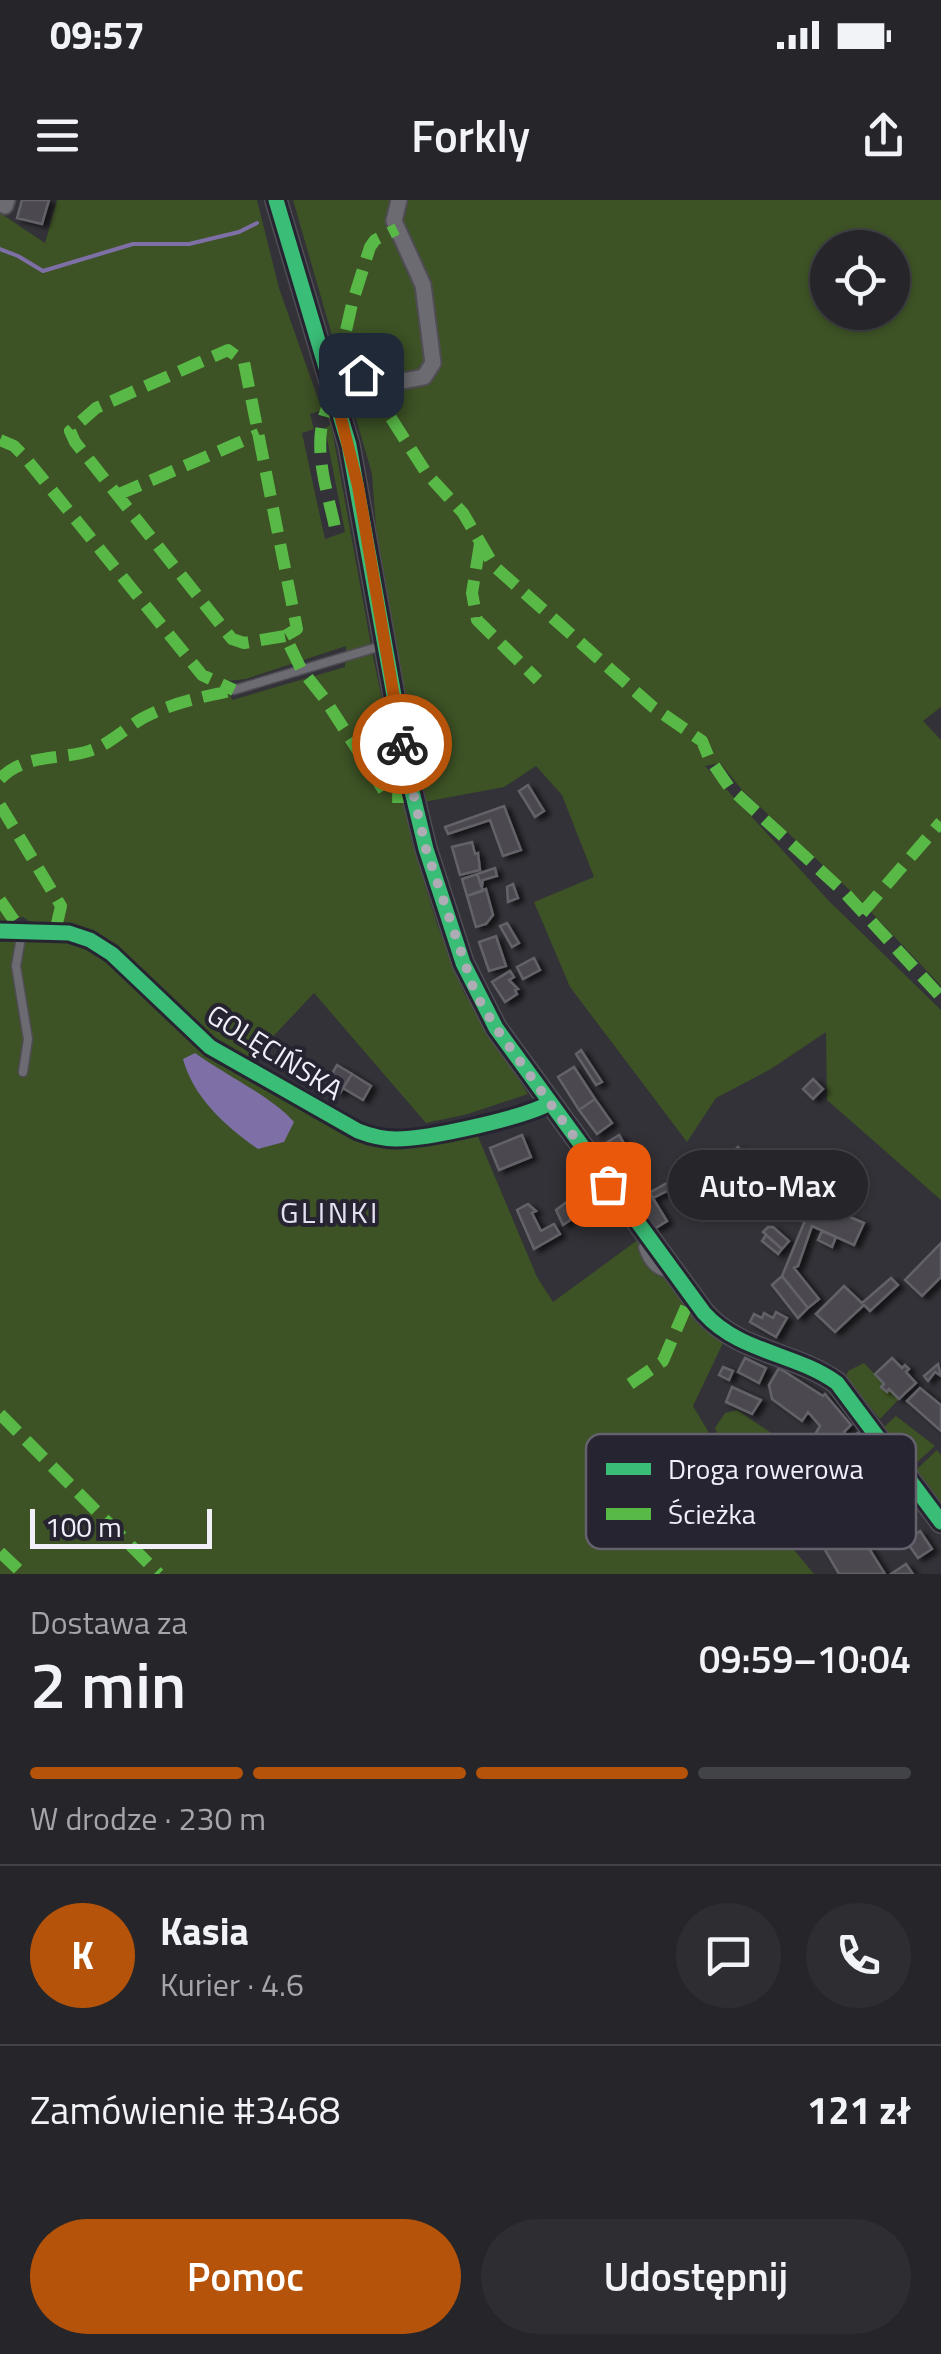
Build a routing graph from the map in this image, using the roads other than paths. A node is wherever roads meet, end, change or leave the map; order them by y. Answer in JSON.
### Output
{"nodes":[{"id":1,"x":276,"y":200,"type":"edge"},
{"id":2,"x":398,"y":200,"type":"edge"},
{"id":3,"x":328,"y":370,"type":"junction"},
{"id":4,"x":371,"y":387,"type":"junction"},
{"id":5,"x":335,"y":394,"type":"junction"},
{"id":6,"x":385,"y":646,"type":"junction"},
{"id":7,"x":234,"y":690,"type":"dead end"},
{"id":8,"x":0,"y":932,"type":"edge"},
{"id":9,"x":22,"y":932,"type":"junction"},
{"id":10,"x":23,"y":1072,"type":"dead end"},
{"id":11,"x":550,"y":1103,"type":"junction"},
{"id":12,"x":876,"y":1434,"type":"edge"},
{"id":13,"x":916,"y":1488,"type":"edge"},
{"id":14,"x":941,"y":1522,"type":"edge"}],
"edges":[{"from":1,"to":3,"type":"street"},
{"from":2,"to":4,"type":"street"},
{"from":3,"to":4,"type":"street"},
{"from":3,"to":5,"type":"street"},
{"from":4,"to":5,"type":"street"},
{"from":5,"to":6,"type":"street"},
{"from":6,"to":7,"type":"lane"},
{"from":6,"to":11,"type":"street"},
{"from":8,"to":9,"type":"street","name":"GOLĘCIŃSKA"},
{"from":9,"to":10,"type":"lane"},
{"from":9,"to":11,"type":"street","name":"GOLĘCIŃSKA"},
{"from":11,"to":12,"type":"street"},
{"from":13,"to":14,"type":"street"}]}
